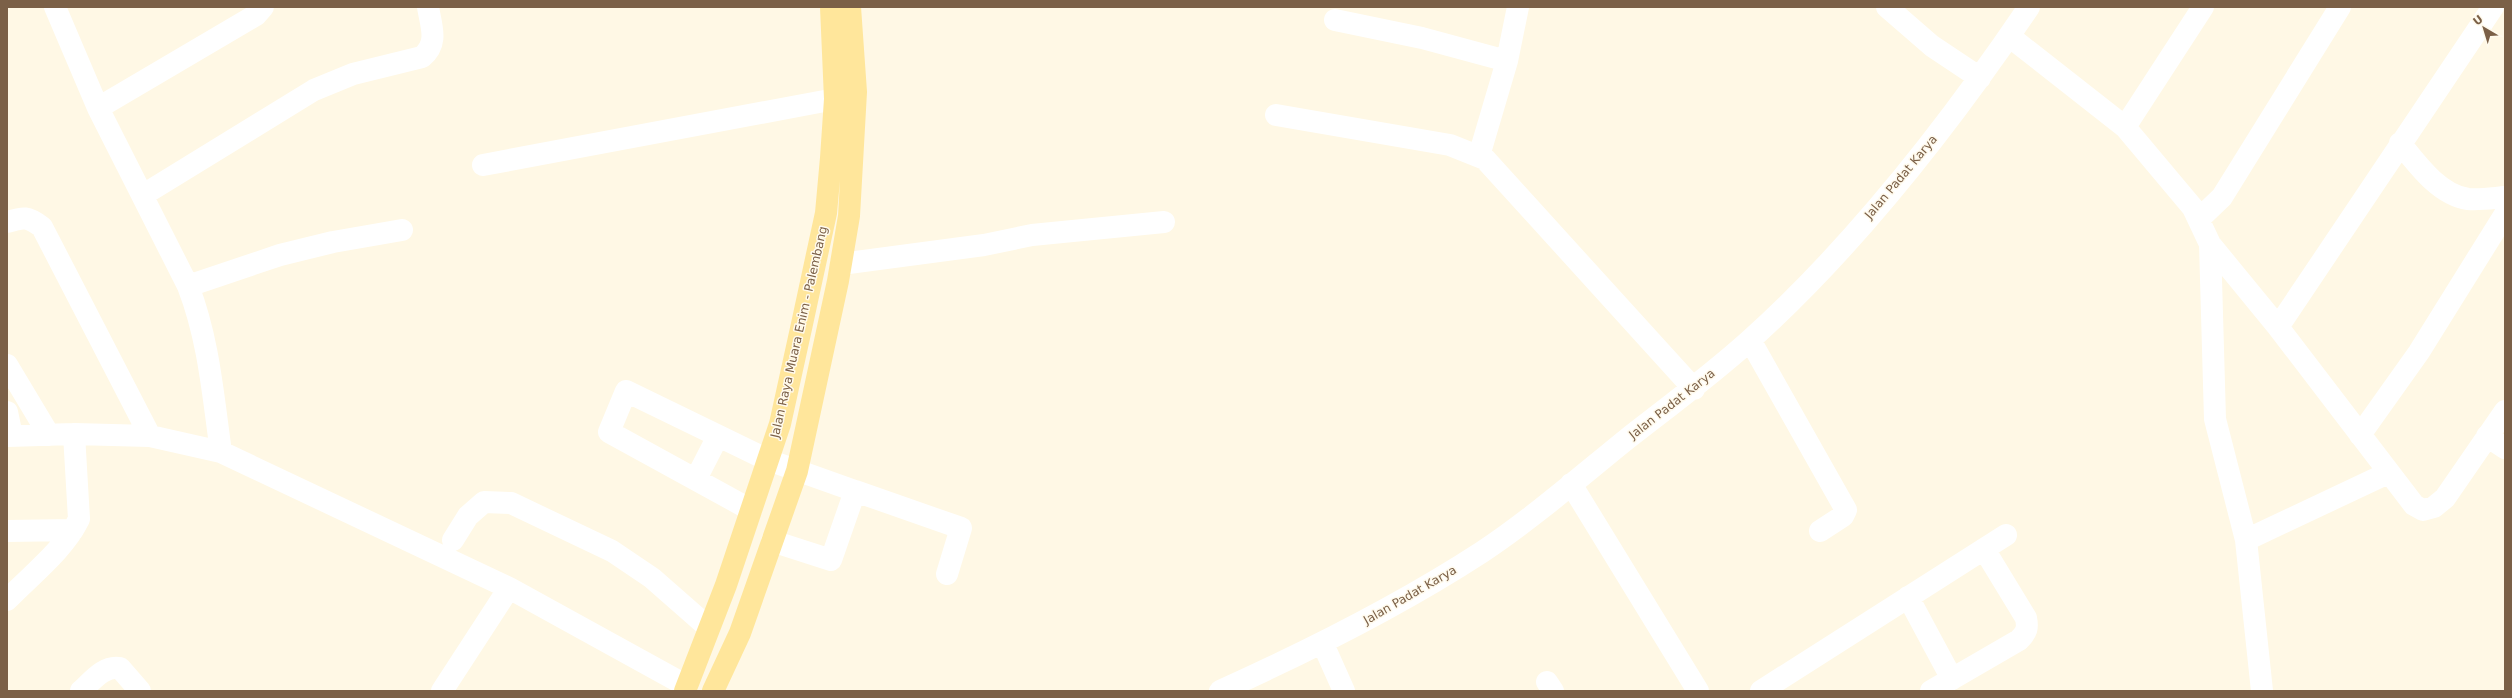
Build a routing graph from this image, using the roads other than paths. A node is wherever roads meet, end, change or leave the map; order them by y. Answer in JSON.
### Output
{"nodes":[{"id":1,"x":55,"y":7,"type":"edge"},
{"id":2,"x":263,"y":7,"type":"edge"},
{"id":3,"x":428,"y":7,"type":"edge"},
{"id":4,"x":831,"y":7,"type":"edge"},
{"id":5,"x":850,"y":7,"type":"edge"},
{"id":6,"x":1518,"y":7,"type":"edge"},
{"id":7,"x":1887,"y":7,"type":"edge"},
{"id":8,"x":2029,"y":7,"type":"edge"},
{"id":9,"x":2203,"y":7,"type":"edge"},
{"id":10,"x":2340,"y":7,"type":"edge"},
{"id":11,"x":2494,"y":7,"type":"edge"},
{"id":12,"x":1335,"y":20,"type":"dead end"},
{"id":13,"x":2009,"y":36,"type":"junction"},
{"id":14,"x":1507,"y":61,"type":"junction"},
{"id":15,"x":1980,"y":78,"type":"junction"},
{"id":16,"x":835,"y":99,"type":"junction"},
{"id":17,"x":98,"y":108,"type":"junction"},
{"id":18,"x":1276,"y":115,"type":"dead end"},
{"id":19,"x":2125,"y":127,"type":"junction"},
{"id":20,"x":2400,"y":143,"type":"junction"},
{"id":21,"x":1479,"y":156,"type":"junction"},
{"id":22,"x":483,"y":165,"type":"dead end"},
{"id":23,"x":143,"y":195,"type":"junction"},
{"id":24,"x":2505,"y":197,"type":"edge"},
{"id":25,"x":2505,"y":214,"type":"edge"},
{"id":26,"x":2199,"y":219,"type":"junction"},
{"id":27,"x":7,"y":222,"type":"edge"},
{"id":28,"x":1164,"y":222,"type":"dead end"},
{"id":29,"x":402,"y":230,"type":"dead end"},
{"id":30,"x":2210,"y":244,"type":"junction"},
{"id":31,"x":841,"y":264,"type":"junction"},
{"id":32,"x":188,"y":286,"type":"junction"},
{"id":33,"x":2278,"y":327,"type":"junction"},
{"id":34,"x":1750,"y":340,"type":"junction"},
{"id":35,"x":7,"y":365,"type":"edge"},
{"id":36,"x":1694,"y":388,"type":"junction"},
{"id":37,"x":2505,"y":411,"type":"edge"},
{"id":38,"x":7,"y":412,"type":"edge"},
{"id":39,"x":74,"y":434,"type":"junction"},
{"id":40,"x":49,"y":435,"type":"junction"},
{"id":41,"x":2360,"y":435,"type":"junction"},
{"id":42,"x":10,"y":436,"type":"edge"},
{"id":43,"x":150,"y":436,"type":"junction"},
{"id":44,"x":718,"y":436,"type":"junction"},
{"id":45,"x":2487,"y":436,"type":"junction"},
{"id":46,"x":2505,"y":448,"type":"edge"},
{"id":47,"x":221,"y":452,"type":"junction"},
{"id":48,"x":768,"y":460,"type":"junction"},
{"id":49,"x":797,"y":471,"type":"junction"},
{"id":50,"x":2388,"y":473,"type":"junction"},
{"id":51,"x":696,"y":479,"type":"junction"},
{"id":52,"x":1571,"y":484,"type":"junction"},
{"id":53,"x":855,"y":491,"type":"junction"},
{"id":54,"x":751,"y":510,"type":"junction"},
{"id":55,"x":73,"y":530,"type":"junction"},
{"id":56,"x":7,"y":531,"type":"edge"},
{"id":57,"x":1820,"y":531,"type":"dead end"},
{"id":58,"x":2006,"y":535,"type":"dead end"},
{"id":59,"x":453,"y":540,"type":"dead end"},
{"id":60,"x":2246,"y":540,"type":"junction"},
{"id":61,"x":772,"y":541,"type":"junction"},
{"id":62,"x":1984,"y":549,"type":"junction"},
{"id":63,"x":947,"y":574,"type":"dead end"},
{"id":64,"x":509,"y":588,"type":"junction"},
{"id":65,"x":1908,"y":597,"type":"junction"},
{"id":66,"x":7,"y":600,"type":"edge"},
{"id":67,"x":709,"y":628,"type":"junction"},
{"id":68,"x":1323,"y":644,"type":"junction"},
{"id":69,"x":1952,"y":679,"type":"junction"},
{"id":70,"x":686,"y":688,"type":"edge"},
{"id":71,"x":81,"y":691,"type":"edge"},
{"id":72,"x":140,"y":691,"type":"edge"},
{"id":73,"x":442,"y":691,"type":"edge"},
{"id":74,"x":713,"y":691,"type":"edge"},
{"id":75,"x":1220,"y":691,"type":"edge"},
{"id":76,"x":1344,"y":691,"type":"edge"},
{"id":77,"x":1698,"y":691,"type":"edge"},
{"id":78,"x":1762,"y":691,"type":"edge"},
{"id":79,"x":1931,"y":691,"type":"edge"},
{"id":80,"x":2262,"y":691,"type":"edge"}],
"edges":[{"from":1,"to":17,"type":"street"},
{"from":2,"to":17,"type":"street"},
{"from":3,"to":23,"type":"street"},
{"from":4,"to":16,"type":"main road","name":"Jalan Raya Muara Enim - Palembang"},
{"from":5,"to":31,"type":"main road","name":"Jalan Raya Muara Enim - Palembang"},
{"from":6,"to":14,"type":"street"},
{"from":7,"to":15,"type":"street"},
{"from":8,"to":13,"type":"street","name":"Jalan Padat Karya"},
{"from":9,"to":19,"type":"street"},
{"from":10,"to":26,"type":"street"},
{"from":11,"to":20,"type":"street"},
{"from":12,"to":14,"type":"street"},
{"from":13,"to":15,"type":"street","name":"Jalan Padat Karya"},
{"from":13,"to":19,"type":"street"},
{"from":14,"to":21,"type":"street"},
{"from":15,"to":34,"type":"street","name":"Jalan Padat Karya"},
{"from":16,"to":22,"type":"street"},
{"from":16,"to":48,"type":"main road","name":"Jalan Raya Muara Enim - Palembang"},
{"from":17,"to":23,"type":"street"},
{"from":18,"to":21,"type":"street"},
{"from":19,"to":26,"type":"street"},
{"from":20,"to":24,"type":"street"},
{"from":20,"to":33,"type":"street"},
{"from":21,"to":36,"type":"street"},
{"from":23,"to":32,"type":"street"},
{"from":25,"to":41,"type":"street"},
{"from":26,"to":30,"type":"street"},
{"from":27,"to":43,"type":"street"},
{"from":28,"to":31,"type":"street"},
{"from":29,"to":32,"type":"street"},
{"from":30,"to":33,"type":"street"},
{"from":30,"to":60,"type":"street"},
{"from":31,"to":49,"type":"main road","name":"Jalan Raya Muara Enim - Palembang"},
{"from":32,"to":47,"type":"street"},
{"from":33,"to":41,"type":"street"},
{"from":34,"to":36,"type":"street","name":"Jalan Padat Karya"},
{"from":34,"to":57,"type":"street"},
{"from":35,"to":40,"type":"street"},
{"from":36,"to":52,"type":"street","name":"Jalan Padat Karya"},
{"from":37,"to":45,"type":"street"},
{"from":38,"to":42,"type":"street"},
{"from":39,"to":40,"type":"street"},
{"from":39,"to":43,"type":"street"},
{"from":39,"to":55,"type":"street"},
{"from":40,"to":42,"type":"street"},
{"from":41,"to":50,"type":"street"},
{"from":43,"to":47,"type":"street"},
{"from":44,"to":48,"type":"street"},
{"from":44,"to":51,"type":"street"},
{"from":44,"to":51,"type":"street"},
{"from":45,"to":46,"type":"street"},
{"from":45,"to":50,"type":"street"},
{"from":47,"to":64,"type":"street"},
{"from":48,"to":49,"type":"street"},
{"from":48,"to":54,"type":"main road","name":"Jalan Raya Muara Enim - Palembang"},
{"from":49,"to":53,"type":"street"},
{"from":49,"to":61,"type":"main road","name":"Jalan Raya Muara Enim - Palembang"},
{"from":50,"to":60,"type":"street"},
{"from":51,"to":54,"type":"street"},
{"from":52,"to":68,"type":"street","name":"Jalan Padat Karya"},
{"from":52,"to":77,"type":"street"},
{"from":53,"to":61,"type":"street"},
{"from":53,"to":63,"type":"street"},
{"from":54,"to":67,"type":"main road","name":"Jalan Raya Muara Enim - Palembang"},
{"from":55,"to":56,"type":"street"},
{"from":55,"to":66,"type":"street"},
{"from":58,"to":62,"type":"street"},
{"from":59,"to":67,"type":"street"},
{"from":60,"to":80,"type":"street"},
{"from":61,"to":74,"type":"main road","name":"Jalan Raya Muara Enim - Palembang"},
{"from":62,"to":65,"type":"street"},
{"from":62,"to":69,"type":"street"},
{"from":64,"to":70,"type":"street"},
{"from":64,"to":73,"type":"street"},
{"from":65,"to":69,"type":"street"},
{"from":65,"to":78,"type":"street"},
{"from":67,"to":70,"type":"main road","name":"Jalan Raya Muara Enim - Palembang"},
{"from":68,"to":75,"type":"street","name":"Jalan Padat Karya"},
{"from":68,"to":76,"type":"street"},
{"from":69,"to":79,"type":"street"},
{"from":71,"to":72,"type":"street"}]}
